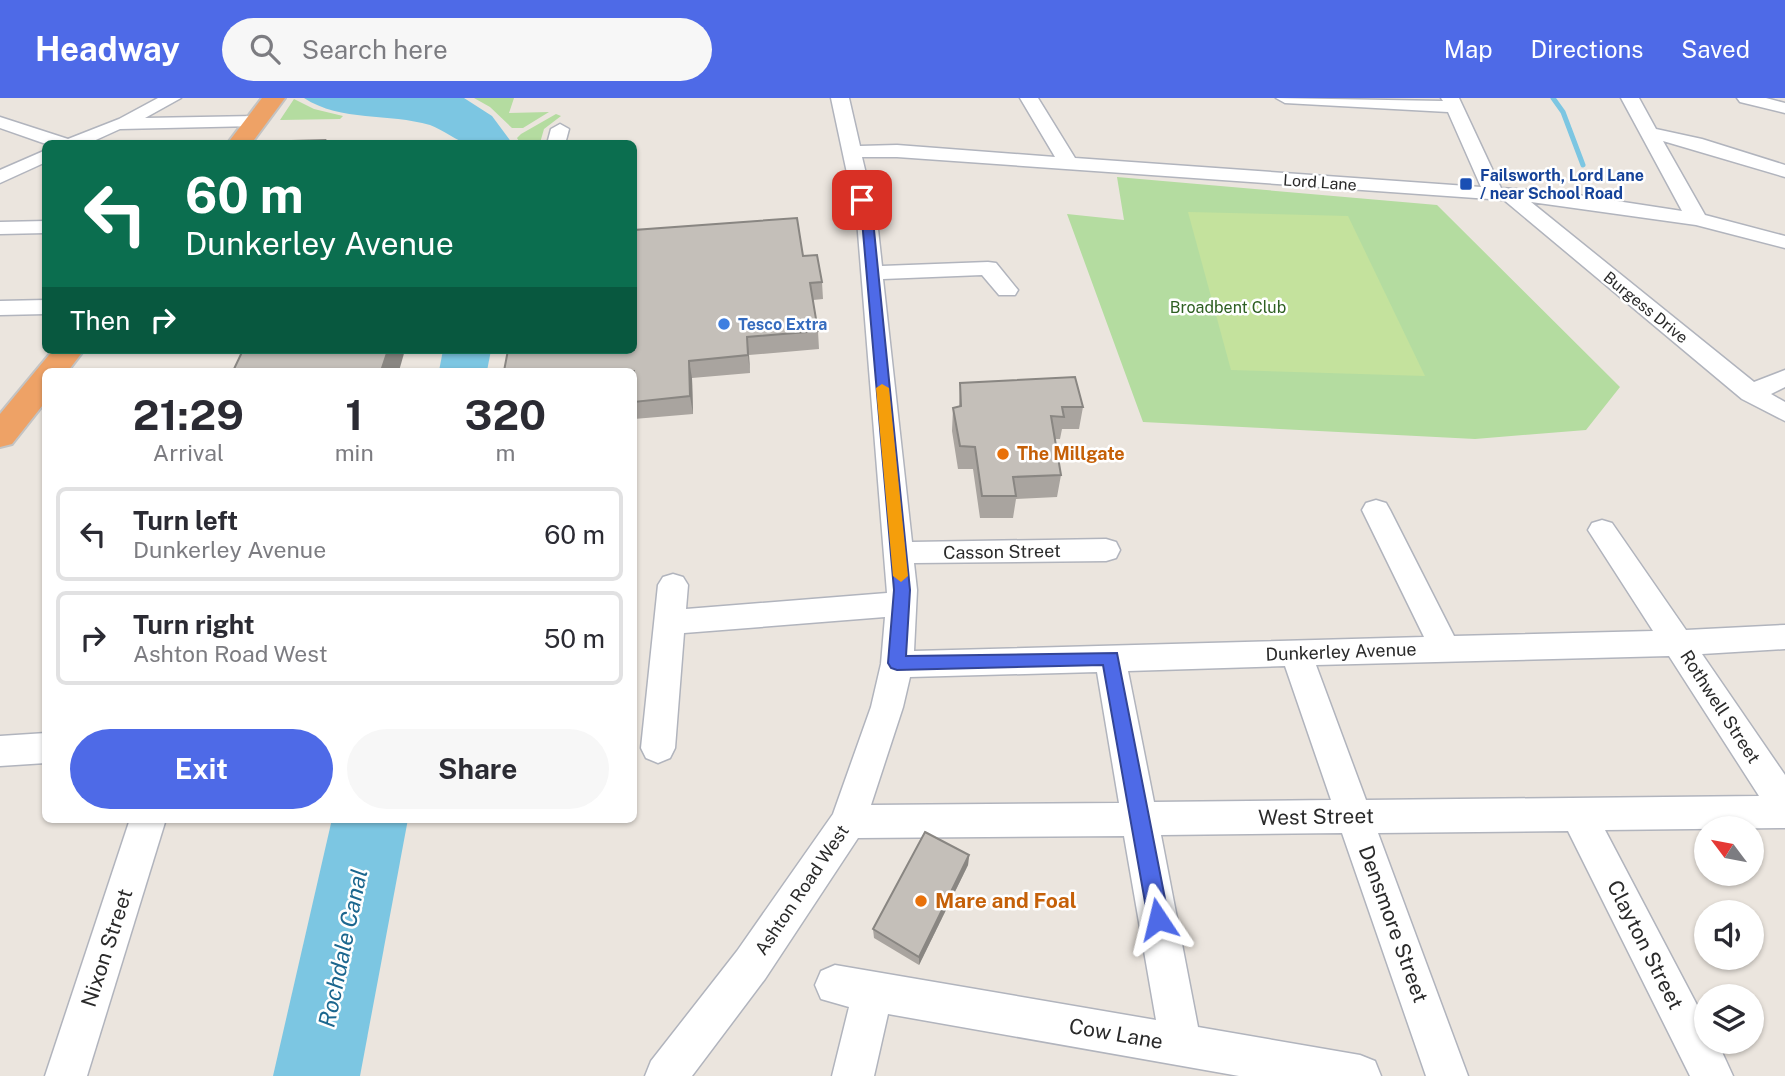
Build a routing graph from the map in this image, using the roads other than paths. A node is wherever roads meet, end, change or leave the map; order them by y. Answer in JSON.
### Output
{"nodes":[{"id":1,"x":172,"y":98,"type":"edge"},
{"id":2,"x":274,"y":98,"type":"edge"},
{"id":3,"x":840,"y":98,"type":"edge"},
{"id":4,"x":1029,"y":98,"type":"edge"},
{"id":5,"x":1285,"y":98,"type":"edge"},
{"id":6,"x":1630,"y":98,"type":"edge"},
{"id":7,"x":1750,"y":98,"type":"edge"},
{"id":8,"x":1452,"y":103,"type":"edge"},
{"id":9,"x":1785,"y":108,"type":"edge"},
{"id":10,"x":256,"y":121,"type":"junction"},
{"id":11,"x":0,"y":122,"type":"edge"},
{"id":12,"x":125,"y":123,"type":"junction"},
{"id":13,"x":1650,"y":133,"type":"junction"},
{"id":14,"x":53,"y":140,"type":"edge"},
{"id":15,"x":79,"y":140,"type":"edge"},
{"id":16,"x":241,"y":140,"type":"edge"},
{"id":17,"x":850,"y":152,"type":"junction"},
{"id":18,"x":42,"y":157,"type":"edge"},
{"id":19,"x":1069,"y":164,"type":"junction"},
{"id":20,"x":1785,"y":171,"type":"edge"},
{"id":21,"x":0,"y":177,"type":"edge"},
{"id":22,"x":1502,"y":195,"type":"junction"},
{"id":23,"x":1698,"y":219,"type":"junction"},
{"id":24,"x":42,"y":224,"type":"edge"},
{"id":25,"x":0,"y":228,"type":"edge"},
{"id":26,"x":1785,"y":242,"type":"edge"},
{"id":27,"x":871,"y":273,"type":"junction"},
{"id":28,"x":1007,"y":290,"type":"dead end"},
{"id":29,"x":42,"y":307,"type":"edge"},
{"id":30,"x":0,"y":308,"type":"edge"},
{"id":31,"x":1785,"y":379,"type":"edge"},
{"id":32,"x":42,"y":385,"type":"edge"},
{"id":33,"x":1751,"y":393,"type":"junction"},
{"id":34,"x":1785,"y":413,"type":"edge"},
{"id":35,"x":0,"y":436,"type":"edge"},
{"id":36,"x":1376,"y":510,"type":"dead end"},
{"id":37,"x":1602,"y":530,"type":"dead end"},
{"id":38,"x":1106,"y":550,"type":"dead end"},
{"id":39,"x":898,"y":553,"type":"junction"},
{"id":40,"x":673,"y":585,"type":"dead end"},
{"id":41,"x":901,"y":604,"type":"junction"},
{"id":42,"x":669,"y":622,"type":"junction"},
{"id":43,"x":1785,"y":637,"type":"edge"},
{"id":44,"x":1679,"y":643,"type":"junction"},
{"id":45,"x":1446,"y":649,"type":"junction"},
{"id":46,"x":1296,"y":653,"type":"junction"},
{"id":47,"x":1111,"y":658,"type":"junction"},
{"id":48,"x":897,"y":663,"type":"junction"},
{"id":49,"x":42,"y":748,"type":"edge"},
{"id":50,"x":658,"y":748,"type":"dead end"},
{"id":51,"x":0,"y":751,"type":"edge"},
{"id":52,"x":1785,"y":805,"type":"edge"},
{"id":53,"x":1785,"y":812,"type":"edge"},
{"id":54,"x":1578,"y":814,"type":"junction"},
{"id":55,"x":1354,"y":817,"type":"junction"},
{"id":56,"x":1140,"y":819,"type":"junction"},
{"id":57,"x":848,"y":822,"type":"junction"},
{"id":58,"x":147,"y":823,"type":"edge"},
{"id":59,"x":1181,"y":1045,"type":"junction"},
{"id":60,"x":66,"y":1076,"type":"edge"},
{"id":61,"x":666,"y":1076,"type":"edge"},
{"id":62,"x":853,"y":1076,"type":"edge"},
{"id":63,"x":1360,"y":1076,"type":"edge"},
{"id":64,"x":1447,"y":1076,"type":"edge"},
{"id":65,"x":1712,"y":1076,"type":"edge"}],
"edges":[{"from":1,"to":12,"type":"street"},
{"from":2,"to":10,"type":"highway"},
{"from":3,"to":17,"type":"street","name":"Ashton Road West"},
{"from":4,"to":19,"type":"street"},
{"from":5,"to":8,"type":"street"},
{"from":6,"to":13,"type":"street"},
{"from":7,"to":9,"type":"street"},
{"from":8,"to":22,"type":"street"},
{"from":10,"to":12,"type":"street"},
{"from":10,"to":16,"type":"highway"},
{"from":11,"to":14,"type":"street"},
{"from":12,"to":15,"type":"street"},
{"from":13,"to":20,"type":"street"},
{"from":13,"to":23,"type":"street"},
{"from":17,"to":19,"type":"street","name":"Lord Lane"},
{"from":17,"to":27,"type":"street","name":"Ashton Road West"},
{"from":18,"to":21,"type":"street"},
{"from":19,"to":22,"type":"street","name":"Lord Lane"},
{"from":22,"to":23,"type":"street","name":"Lord Lane"},
{"from":22,"to":33,"type":"street","name":"Burgess Drive"},
{"from":23,"to":26,"type":"street","name":"Lord Lane"},
{"from":24,"to":25,"type":"street"},
{"from":27,"to":28,"type":"street"},
{"from":27,"to":39,"type":"street","name":"Ashton Road West"},
{"from":29,"to":30,"type":"street"},
{"from":31,"to":33,"type":"street"},
{"from":32,"to":35,"type":"highway"},
{"from":33,"to":34,"type":"street","name":"Burgess Drive"},
{"from":36,"to":45,"type":"street"},
{"from":37,"to":44,"type":"street","name":"Rothwell Street"},
{"from":38,"to":39,"type":"street","name":"Casson Street"},
{"from":39,"to":41,"type":"street","name":"Ashton Road West"},
{"from":40,"to":42,"type":"street"},
{"from":41,"to":42,"type":"street"},
{"from":41,"to":48,"type":"street","name":"Ashton Road West"},
{"from":42,"to":50,"type":"street"},
{"from":43,"to":44,"type":"street","name":"Dunkerley Avenue"},
{"from":44,"to":45,"type":"street","name":"Dunkerley Avenue"},
{"from":44,"to":52,"type":"street","name":"Rothwell Street"},
{"from":45,"to":46,"type":"street","name":"Dunkerley Avenue"},
{"from":46,"to":47,"type":"street","name":"Dunkerley Avenue"},
{"from":46,"to":55,"type":"street","name":"Densmore Street"},
{"from":47,"to":48,"type":"street","name":"Dunkerley Avenue"},
{"from":47,"to":56,"type":"street"},
{"from":48,"to":57,"type":"street","name":"Ashton Road West"},
{"from":49,"to":51,"type":"street"},
{"from":53,"to":54,"type":"street","name":"West Street"},
{"from":54,"to":55,"type":"street","name":"West Street"},
{"from":54,"to":65,"type":"street","name":"Clayton Street"},
{"from":55,"to":56,"type":"street","name":"West Street"},
{"from":55,"to":64,"type":"street","name":"Densmore Street"},
{"from":56,"to":57,"type":"street","name":"West Street"},
{"from":56,"to":59,"type":"street"},
{"from":57,"to":61,"type":"street","name":"Ashton Road West"},
{"from":58,"to":60,"type":"street","name":"Nixon Street"},
{"from":59,"to":62,"type":"street","name":"Cow Lane"},
{"from":59,"to":63,"type":"street","name":"Cow Lane"}]}
